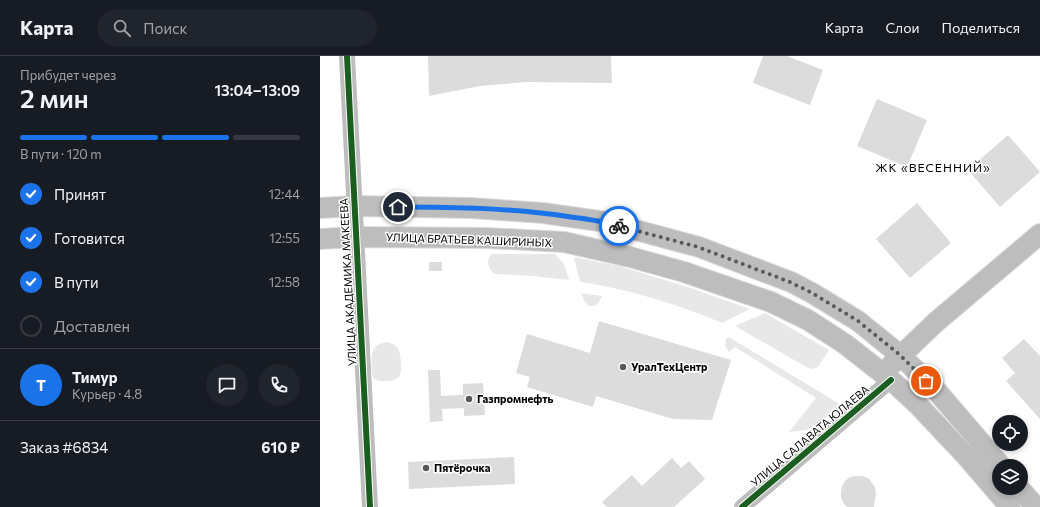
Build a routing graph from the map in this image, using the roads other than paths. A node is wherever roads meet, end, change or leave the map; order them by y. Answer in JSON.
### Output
{"nodes":[{"id":1,"x":347,"y":56,"type":"edge"},
{"id":2,"x":354,"y":206,"type":"junction"},
{"id":3,"x":320,"y":208,"type":"edge"},
{"id":4,"x":1040,"y":234,"type":"edge"},
{"id":5,"x":356,"y":237,"type":"junction"},
{"id":6,"x":320,"y":239,"type":"edge"},
{"id":7,"x":1040,"y":251,"type":"edge"},
{"id":8,"x":905,"y":359,"type":"junction"},
{"id":9,"x":887,"y":377,"type":"junction"},
{"id":10,"x":995,"y":459,"type":"edge"},
{"id":11,"x":1025,"y":495,"type":"edge"},
{"id":12,"x":1033,"y":506,"type":"edge"},
{"id":13,"x":370,"y":507,"type":"edge"},
{"id":14,"x":742,"y":507,"type":"edge"},
{"id":15,"x":1010,"y":507,"type":"edge"}],
"edges":[{"from":1,"to":2,"type":"street","name":"УЛИЦА АКАДЕМИКА МАКЕЕВА"},
{"from":2,"to":3,"type":"main road"},
{"from":2,"to":5,"type":"street","name":"УЛИЦА АКАДЕМИКА МАКЕЕВА"},
{"from":2,"to":8,"type":"main road"},
{"from":4,"to":8,"type":"main road","name":"УЛИЦА САЛАВАТА ЮЛАЕВА"},
{"from":5,"to":6,"type":"main road","name":"УЛИЦА БРАТЬЕВ КАШИРИНЫХ"},
{"from":5,"to":9,"type":"main road","name":"УЛИЦА БРАТЬЕВ КАШИРИНЫХ"},
{"from":5,"to":13,"type":"street","name":"УЛИЦА АКАДЕМИКА МАКЕЕВА"},
{"from":7,"to":8,"type":"main road","name":"УЛИЦА САЛАВАТА ЮЛАЕВА"},
{"from":8,"to":9,"type":"main road","name":"УЛИЦА САЛАВАТА ЮЛАЕВА"},
{"from":8,"to":10,"type":"main road"},
{"from":9,"to":14,"type":"street","name":"УЛИЦА САЛАВАТА ЮЛАЕВА"},
{"from":9,"to":15,"type":"main road","name":"УЛИЦА БРАТЬЕВ КАШИРИНЫХ"},
{"from":11,"to":12,"type":"main road"}]}
